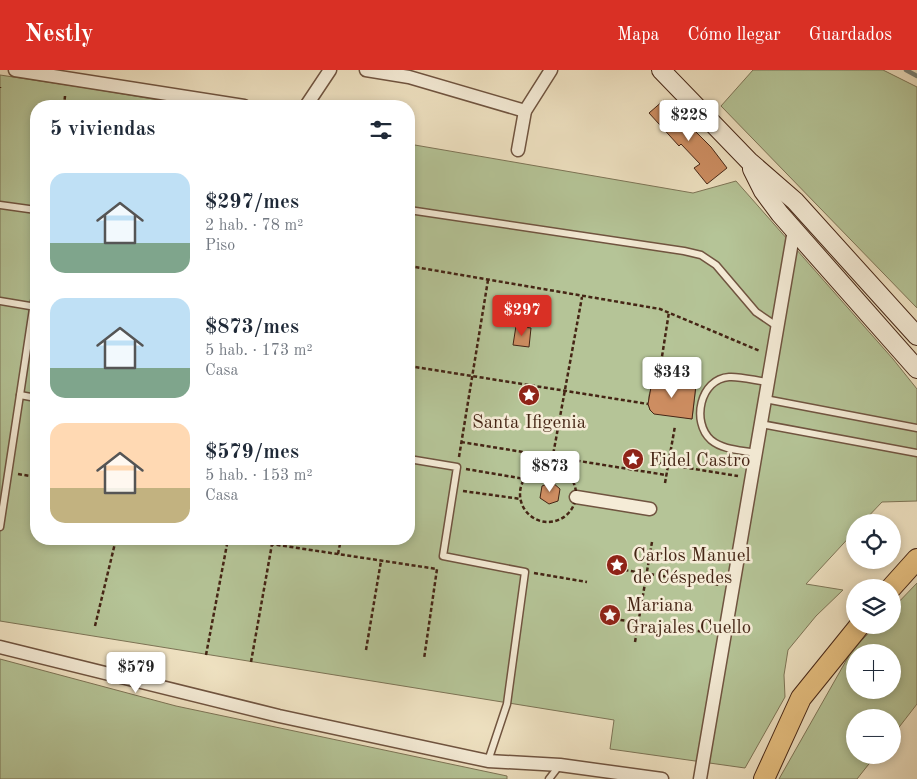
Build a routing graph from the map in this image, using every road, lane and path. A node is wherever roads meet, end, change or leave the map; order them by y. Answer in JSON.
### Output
{"nodes":[{"id":1,"x":15,"y":70,"type":"edge"},
{"id":2,"x":330,"y":70,"type":"edge"},
{"id":3,"x":366,"y":70,"type":"edge"},
{"id":4,"x":550,"y":70,"type":"edge"},
{"id":5,"x":662,"y":70,"type":"edge"},
{"id":6,"x":80,"y":75,"type":"edge"},
{"id":7,"x":65,"y":96,"type":"dead end"},
{"id":8,"x":65,"y":100,"type":"edge"},
{"id":9,"x":212,"y":100,"type":"edge"},
{"id":10,"x":310,"y":100,"type":"edge"},
{"id":11,"x":525,"y":111,"type":"junction"},
{"id":12,"x":518,"y":150,"type":"dead end"},
{"id":13,"x":749,"y":161,"type":"junction"},
{"id":14,"x":795,"y":201,"type":"junction"},
{"id":15,"x":0,"y":205,"type":"edge"},
{"id":16,"x":30,"y":209,"type":"edge"},
{"id":17,"x":415,"y":211,"type":"edge"},
{"id":18,"x":780,"y":214,"type":"junction"},
{"id":19,"x":794,"y":230,"type":"junction"},
{"id":20,"x":415,"y":267,"type":"edge"},
{"id":21,"x":488,"y":280,"type":"junction"},
{"id":22,"x":582,"y":297,"type":"junction"},
{"id":23,"x":0,"y":301,"type":"edge"},
{"id":24,"x":30,"y":305,"type":"edge"},
{"id":25,"x":669,"y":312,"type":"junction"},
{"id":26,"x":778,"y":327,"type":"junction"},
{"id":27,"x":30,"y":336,"type":"edge"},
{"id":28,"x":917,"y":336,"type":"edge"},
{"id":29,"x":772,"y":356,"type":"junction"},
{"id":30,"x":415,"y":367,"type":"edge"},
{"id":31,"x":917,"y":369,"type":"edge"},
{"id":32,"x":472,"y":376,"type":"junction"},
{"id":33,"x":658,"y":382,"type":"dead end"},
{"id":34,"x":768,"y":382,"type":"junction"},
{"id":35,"x":565,"y":390,"type":"junction"},
{"id":36,"x":20,"y":395,"type":"junction"},
{"id":37,"x":30,"y":397,"type":"edge"},
{"id":38,"x":765,"y":399,"type":"junction"},
{"id":39,"x":648,"y":404,"type":"dead end"},
{"id":40,"x":761,"y":424,"type":"junction"},
{"id":41,"x":675,"y":426,"type":"dead end"},
{"id":42,"x":917,"y":428,"type":"edge"},
{"id":43,"x":461,"y":442,"type":"junction"},
{"id":44,"x":756,"y":452,"type":"junction"},
{"id":45,"x":917,"y":453,"type":"edge"},
{"id":46,"x":553,"y":457,"type":"junction"},
{"id":47,"x":415,"y":460,"type":"edge"},
{"id":48,"x":651,"y":462,"type":"dead end"},
{"id":49,"x":668,"y":464,"type":"junction"},
{"id":50,"x":551,"y":466,"type":"junction"},
{"id":51,"x":457,"y":468,"type":"junction"},
{"id":52,"x":8,"y":473,"type":"junction"},
{"id":53,"x":666,"y":475,"type":"junction"},
{"id":54,"x":30,"y":476,"type":"edge"},
{"id":55,"x":525,"y":478,"type":"junction"},
{"id":56,"x":752,"y":478,"type":"junction"},
{"id":57,"x":665,"y":483,"type":"dead end"},
{"id":58,"x":454,"y":489,"type":"junction"},
{"id":59,"x":576,"y":497,"type":"junction"},
{"id":60,"x":521,"y":499,"type":"junction"},
{"id":61,"x":650,"y":509,"type":"dead end"},
{"id":62,"x":0,"y":527,"type":"edge"},
{"id":63,"x":652,"y":542,"type":"dead end"},
{"id":64,"x":115,"y":545,"type":"edge"},
{"id":65,"x":227,"y":545,"type":"edge"},
{"id":66,"x":272,"y":545,"type":"edge"},
{"id":67,"x":279,"y":545,"type":"edge"},
{"id":68,"x":340,"y":545,"type":"edge"},
{"id":69,"x":338,"y":554,"type":"junction"},
{"id":70,"x":917,"y":559,"type":"edge"},
{"id":71,"x":381,"y":561,"type":"junction"},
{"id":72,"x":618,"y":569,"type":"dead end"},
{"id":73,"x":525,"y":572,"type":"junction"},
{"id":74,"x":646,"y":574,"type":"junction"},
{"id":75,"x":899,"y":579,"type":"edge"},
{"id":76,"x":587,"y":582,"type":"dead end"},
{"id":77,"x":733,"y":587,"type":"junction"},
{"id":78,"x":614,"y":619,"type":"dead end"},
{"id":79,"x":638,"y":622,"type":"junction"},
{"id":80,"x":95,"y":626,"type":"dead end"},
{"id":81,"x":853,"y":634,"type":"edge"},
{"id":82,"x":725,"y":635,"type":"junction"},
{"id":83,"x":635,"y":642,"type":"dead end"},
{"id":84,"x":0,"y":647,"type":"edge"},
{"id":85,"x":366,"y":650,"type":"dead end"},
{"id":86,"x":206,"y":655,"type":"dead end"},
{"id":87,"x":424,"y":659,"type":"dead end"},
{"id":88,"x":251,"y":662,"type":"dead end"},
{"id":89,"x":488,"y":761,"type":"junction"},
{"id":90,"x":560,"y":765,"type":"junction"},
{"id":91,"x":549,"y":779,"type":"edge"},
{"id":92,"x":662,"y":779,"type":"edge"},
{"id":93,"x":700,"y":779,"type":"edge"},
{"id":94,"x":764,"y":779,"type":"edge"}],
"edges":[{"from":1,"to":6,"type":"street"},
{"from":2,"to":10,"type":"street"},
{"from":3,"to":11,"type":"street"},
{"from":4,"to":11,"type":"street"},
{"from":5,"to":13,"type":"main road"},
{"from":6,"to":9,"type":"street"},
{"from":7,"to":8,"type":"path"},
{"from":11,"to":12,"type":"street"},
{"from":13,"to":14,"type":"main road"},
{"from":13,"to":18,"type":"main road"},
{"from":14,"to":18,"type":"main road"},
{"from":14,"to":28,"type":"main road"},
{"from":15,"to":16,"type":"lane"},
{"from":17,"to":26,"type":"lane"},
{"from":18,"to":19,"type":"main road"},
{"from":19,"to":26,"type":"street"},
{"from":19,"to":31,"type":"main road"},
{"from":20,"to":21,"type":"path"},
{"from":21,"to":22,"type":"path"},
{"from":21,"to":32,"type":"path"},
{"from":22,"to":25,"type":"path"},
{"from":22,"to":35,"type":"path"},
{"from":23,"to":24,"type":"lane"},
{"from":25,"to":29,"type":"path"},
{"from":25,"to":33,"type":"path"},
{"from":26,"to":29,"type":"street"},
{"from":27,"to":36,"type":"lane"},
{"from":29,"to":34,"type":"street"},
{"from":30,"to":32,"type":"path"},
{"from":32,"to":35,"type":"path"},
{"from":32,"to":43,"type":"path"},
{"from":34,"to":38,"type":"street"},
{"from":34,"to":44,"type":"lane"},
{"from":35,"to":39,"type":"path"},
{"from":35,"to":46,"type":"path"},
{"from":36,"to":37,"type":"lane"},
{"from":36,"to":52,"type":"lane"},
{"from":38,"to":40,"type":"street"},
{"from":38,"to":42,"type":"lane"},
{"from":40,"to":44,"type":"street"},
{"from":40,"to":45,"type":"lane"},
{"from":41,"to":49,"type":"path"},
{"from":43,"to":46,"type":"path"},
{"from":43,"to":51,"type":"path"},
{"from":44,"to":56,"type":"street"},
{"from":46,"to":50,"type":"path"},
{"from":46,"to":53,"type":"path"},
{"from":47,"to":51,"type":"lane"},
{"from":48,"to":49,"type":"path"},
{"from":49,"to":53,"type":"path"},
{"from":49,"to":56,"type":"path"},
{"from":50,"to":55,"type":"path"},
{"from":50,"to":59,"type":"path"},
{"from":51,"to":55,"type":"path"},
{"from":51,"to":58,"type":"lane"},
{"from":52,"to":54,"type":"path"},
{"from":52,"to":62,"type":"lane"},
{"from":53,"to":57,"type":"path"},
{"from":55,"to":60,"type":"path"},
{"from":56,"to":77,"type":"street"},
{"from":58,"to":60,"type":"path"},
{"from":58,"to":73,"type":"lane"},
{"from":59,"to":60,"type":"path"},
{"from":59,"to":61,"type":"street"},
{"from":63,"to":74,"type":"path"},
{"from":64,"to":80,"type":"path"},
{"from":65,"to":86,"type":"path"},
{"from":66,"to":88,"type":"path"},
{"from":67,"to":69,"type":"path"},
{"from":68,"to":69,"type":"path"},
{"from":69,"to":71,"type":"path"},
{"from":70,"to":75,"type":"main road"},
{"from":71,"to":85,"type":"path"},
{"from":71,"to":87,"type":"path"},
{"from":72,"to":74,"type":"path"},
{"from":73,"to":76,"type":"path"},
{"from":73,"to":89,"type":"lane"},
{"from":74,"to":77,"type":"path"},
{"from":74,"to":79,"type":"path"},
{"from":77,"to":82,"type":"street"},
{"from":78,"to":79,"type":"path"},
{"from":79,"to":82,"type":"path"},
{"from":79,"to":83,"type":"path"},
{"from":81,"to":94,"type":"main road"},
{"from":82,"to":93,"type":"street"},
{"from":84,"to":89,"type":"street"},
{"from":89,"to":90,"type":"street"},
{"from":90,"to":91,"type":"lane"},
{"from":90,"to":92,"type":"street"}]}
